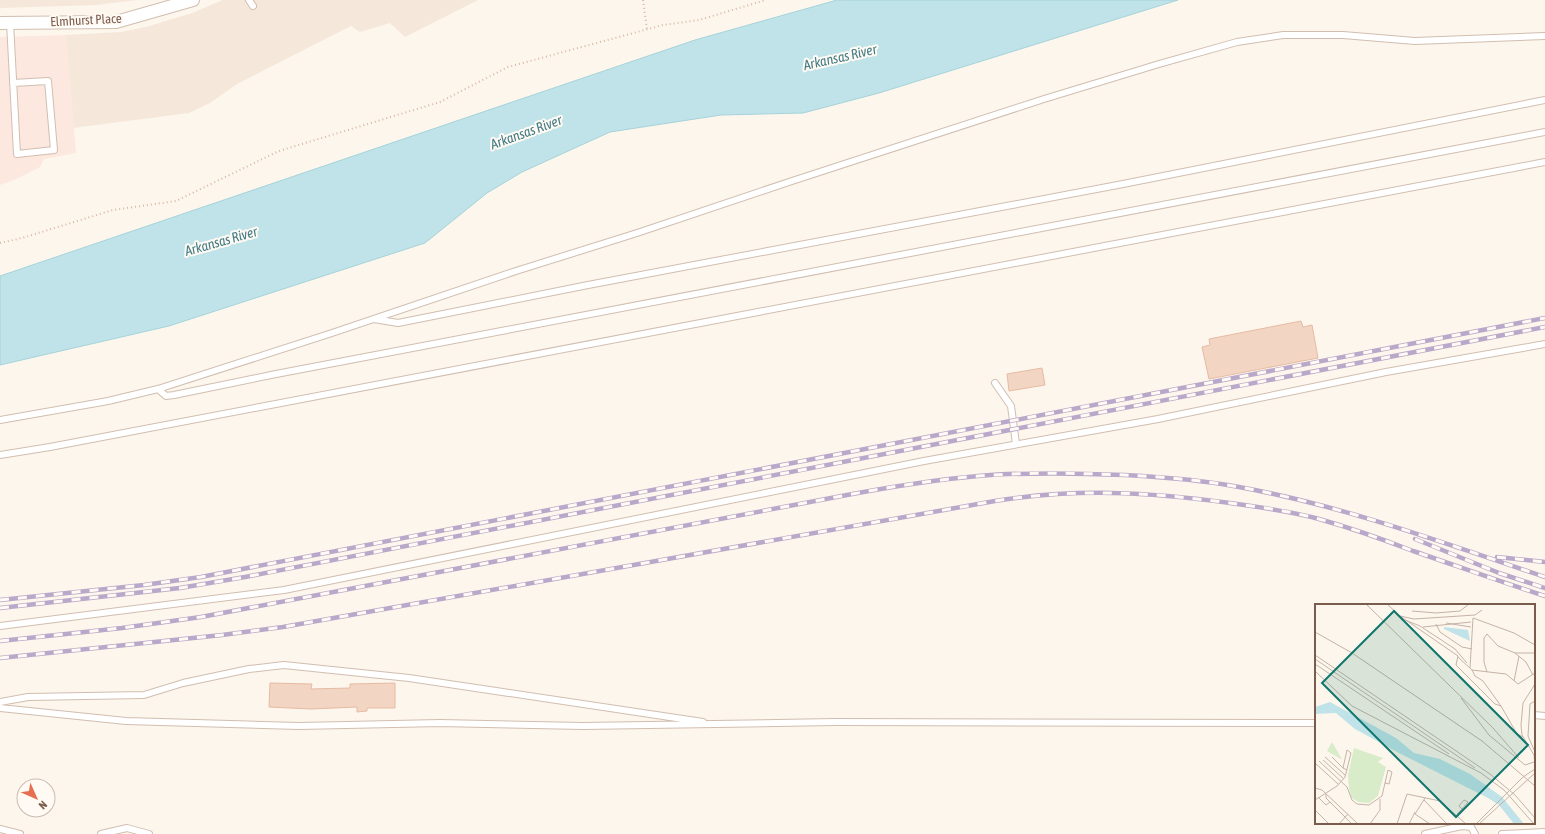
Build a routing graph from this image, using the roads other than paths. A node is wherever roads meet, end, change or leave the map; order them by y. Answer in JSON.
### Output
{"nodes":[{"id":1,"x":193,"y":0,"type":"edge"},
{"id":2,"x":249,"y":0,"type":"edge"},
{"id":3,"x":253,"y":6,"type":"dead end"},
{"id":4,"x":5,"y":23,"type":"edge"},
{"id":5,"x":1545,"y":36,"type":"edge"},
{"id":6,"x":13,"y":83,"type":"junction"},
{"id":7,"x":1545,"y":100,"type":"edge"},
{"id":8,"x":1545,"y":132,"type":"edge"},
{"id":9,"x":1545,"y":162,"type":"edge"},
{"id":10,"x":374,"y":319,"type":"junction"},
{"id":11,"x":1545,"y":344,"type":"edge"},
{"id":12,"x":995,"y":383,"type":"dead end"},
{"id":13,"x":158,"y":388,"type":"junction"},
{"id":14,"x":0,"y":420,"type":"edge"},
{"id":15,"x":1016,"y":444,"type":"junction"},
{"id":16,"x":0,"y":455,"type":"edge"},
{"id":17,"x":0,"y":626,"type":"edge"},
{"id":18,"x":0,"y":702,"type":"edge"},
{"id":19,"x":0,"y":708,"type":"edge"},
{"id":20,"x":1535,"y":715,"type":"edge"},
{"id":21,"x":1545,"y":716,"type":"edge"},
{"id":22,"x":1315,"y":723,"type":"edge"},
{"id":23,"x":719,"y":724,"type":"junction"},
{"id":24,"x":1462,"y":826,"type":"junction"},
{"id":25,"x":0,"y":829,"type":"edge"},
{"id":26,"x":1545,"y":832,"type":"edge"},
{"id":27,"x":20,"y":834,"type":"edge"},
{"id":28,"x":101,"y":834,"type":"edge"},
{"id":29,"x":149,"y":834,"type":"edge"},
{"id":30,"x":1425,"y":834,"type":"edge"},
{"id":31,"x":1444,"y":834,"type":"edge"},
{"id":32,"x":1475,"y":834,"type":"edge"},
{"id":33,"x":1502,"y":834,"type":"edge"}],
"edges":[{"from":1,"to":4,"type":"street","name":"Elmhurst Place"},
{"from":2,"to":3,"type":"lane"},
{"from":4,"to":6,"type":"lane"},
{"from":5,"to":10,"type":"lane"},
{"from":6,"to":6,"type":"lane"},
{"from":7,"to":10,"type":"lane"},
{"from":8,"to":13,"type":"lane"},
{"from":9,"to":16,"type":"lane"},
{"from":10,"to":13,"type":"lane"},
{"from":11,"to":15,"type":"lane"},
{"from":12,"to":15,"type":"lane"},
{"from":13,"to":14,"type":"lane"},
{"from":15,"to":17,"type":"lane"},
{"from":18,"to":23,"type":"lane"},
{"from":19,"to":23,"type":"lane"},
{"from":20,"to":21,"type":"lane"},
{"from":22,"to":23,"type":"lane"},
{"from":24,"to":30,"type":"lane"},
{"from":24,"to":31,"type":"lane"},
{"from":24,"to":32,"type":"lane"},
{"from":25,"to":27,"type":"lane"},
{"from":26,"to":33,"type":"lane"},
{"from":28,"to":29,"type":"lane"}]}
